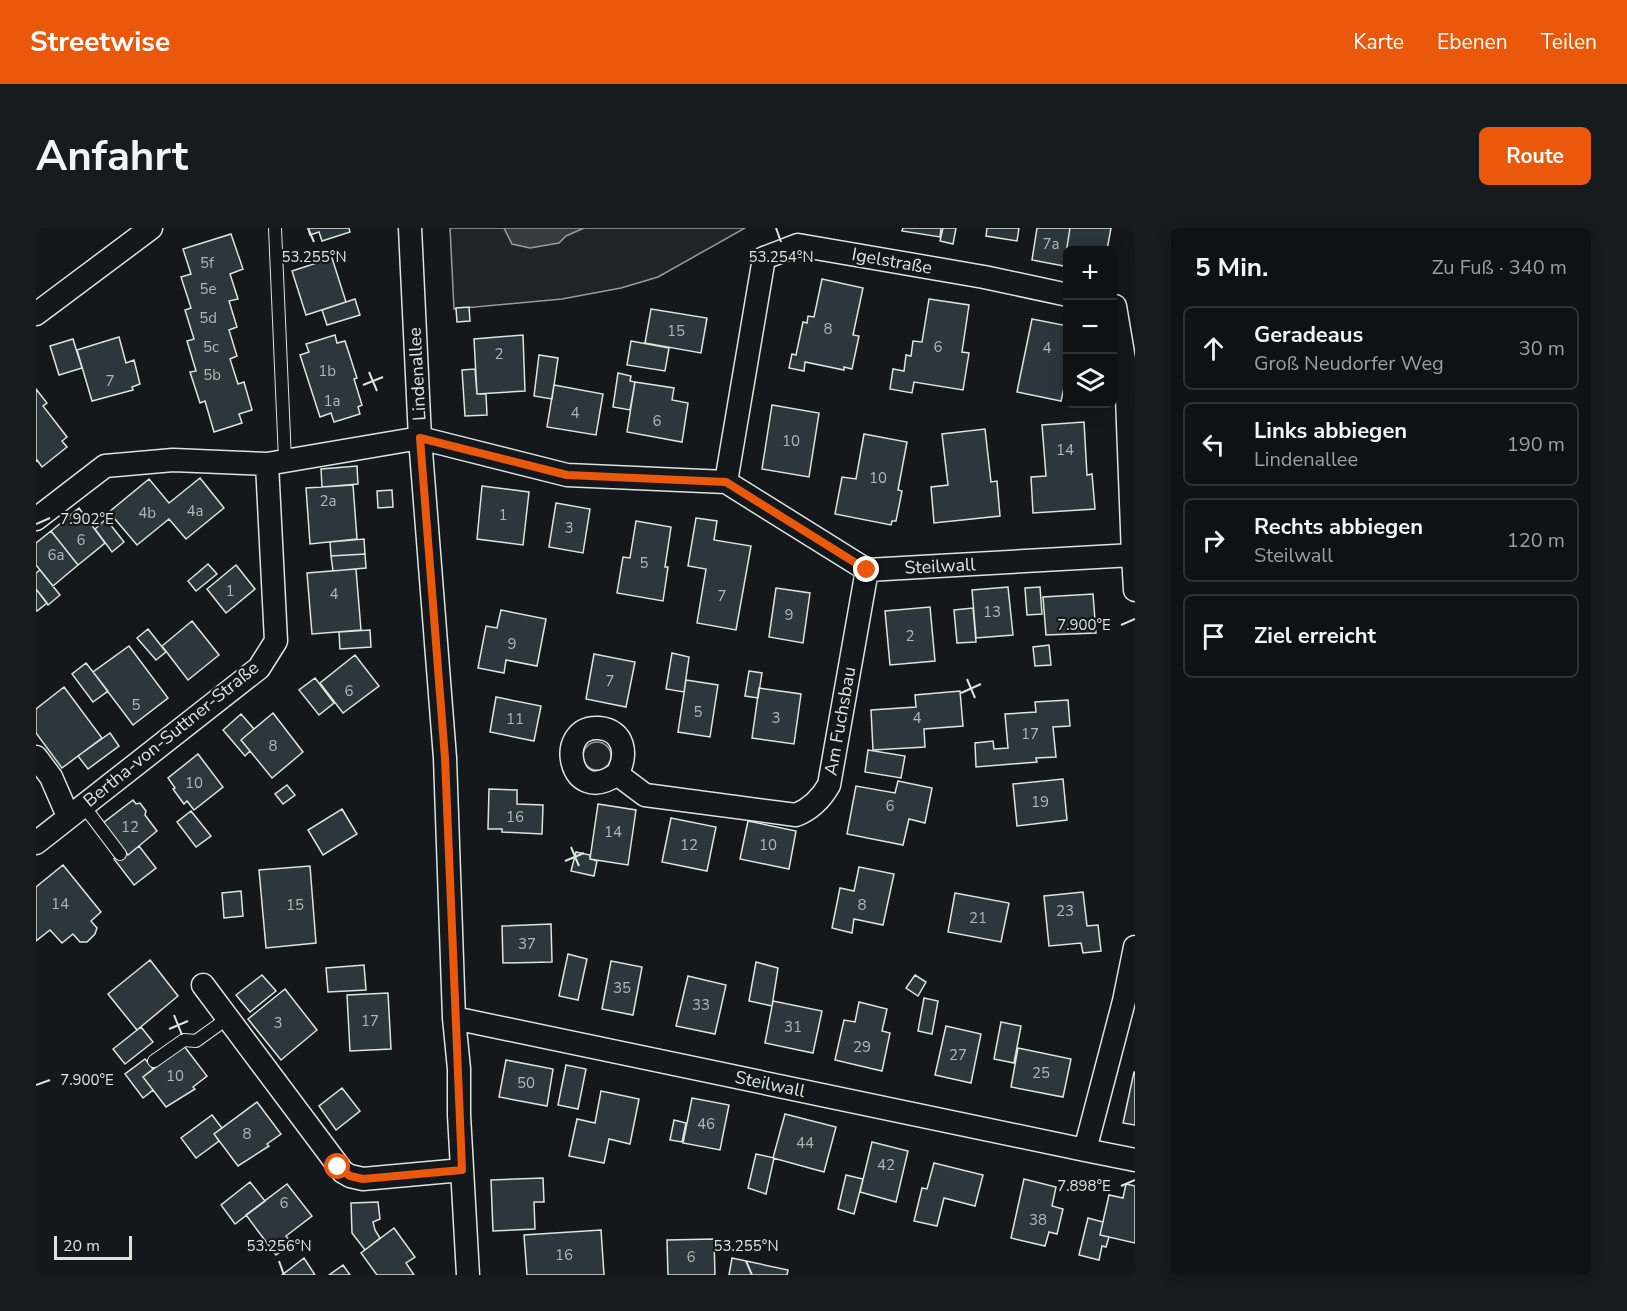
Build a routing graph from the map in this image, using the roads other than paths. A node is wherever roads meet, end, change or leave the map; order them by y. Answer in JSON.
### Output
{"nodes":[{"id":1,"x":151,"y":228,"type":"edge"},
{"id":2,"x":275,"y":228,"type":"edge"},
{"id":3,"x":410,"y":228,"type":"edge"},
{"id":4,"x":1063,"y":294,"type":"edge"},
{"id":5,"x":36,"y":314,"type":"edge"},
{"id":6,"x":1117,"y":318,"type":"edge"},
{"id":7,"x":420,"y":438,"type":"junction"},
{"id":8,"x":276,"y":462,"type":"junction"},
{"id":9,"x":726,"y":482,"type":"junction"},
{"id":10,"x":36,"y":519,"type":"edge"},
{"id":11,"x":1132,"y":555,"type":"junction"},
{"id":12,"x":867,"y":570,"type":"junction"},
{"id":13,"x":1135,"y":590,"type":"edge"},
{"id":14,"x":36,"y":758,"type":"edge"},
{"id":15,"x":617,"y":774,"type":"dead end"},
{"id":16,"x":76,"y":810,"type":"junction"},
{"id":17,"x":36,"y":843,"type":"edge"},
{"id":18,"x":120,"y":854,"type":"dead end"},
{"id":19,"x":1135,"y":947,"type":"edge"},
{"id":20,"x":203,"y":985,"type":"dead end"},
{"id":21,"x":454,"y":1017,"type":"junction"},
{"id":22,"x":228,"y":1018,"type":"junction"},
{"id":23,"x":154,"y":1061,"type":"dead end"},
{"id":24,"x":1085,"y":1150,"type":"junction"},
{"id":25,"x":1135,"y":1160,"type":"edge"},
{"id":26,"x":462,"y":1170,"type":"junction"},
{"id":27,"x":468,"y":1275,"type":"edge"}],
"edges":[{"from":1,"to":5,"type":"street"},
{"from":2,"to":8,"type":"lane"},
{"from":3,"to":7,"type":"street","name":"Lindenallee"},
{"from":4,"to":9,"type":"street","name":"Igelstraße"},
{"from":6,"to":11,"type":"street"},
{"from":7,"to":8,"type":"street"},
{"from":7,"to":9,"type":"street"},
{"from":7,"to":21,"type":"street","name":"Lindenallee"},
{"from":8,"to":10,"type":"street"},
{"from":8,"to":16,"type":"street","name":"Bertha-von-Suttner-Straße"},
{"from":9,"to":12,"type":"street"},
{"from":11,"to":12,"type":"street","name":"Steilwall"},
{"from":11,"to":13,"type":"street"},
{"from":12,"to":15,"type":"street","name":"Am Fuchsbau"},
{"from":14,"to":16,"type":"street"},
{"from":16,"to":17,"type":"street","name":"Bertha-von-Suttner-Straße"},
{"from":16,"to":18,"type":"lane"},
{"from":19,"to":24,"type":"street"},
{"from":20,"to":22,"type":"street"},
{"from":21,"to":24,"type":"street","name":"Steilwall"},
{"from":21,"to":26,"type":"street","name":"Lindenallee"},
{"from":22,"to":23,"type":"lane"},
{"from":22,"to":26,"type":"street"},
{"from":24,"to":25,"type":"street","name":"Steilwall"},
{"from":26,"to":27,"type":"street","name":"Lindenallee"}]}
